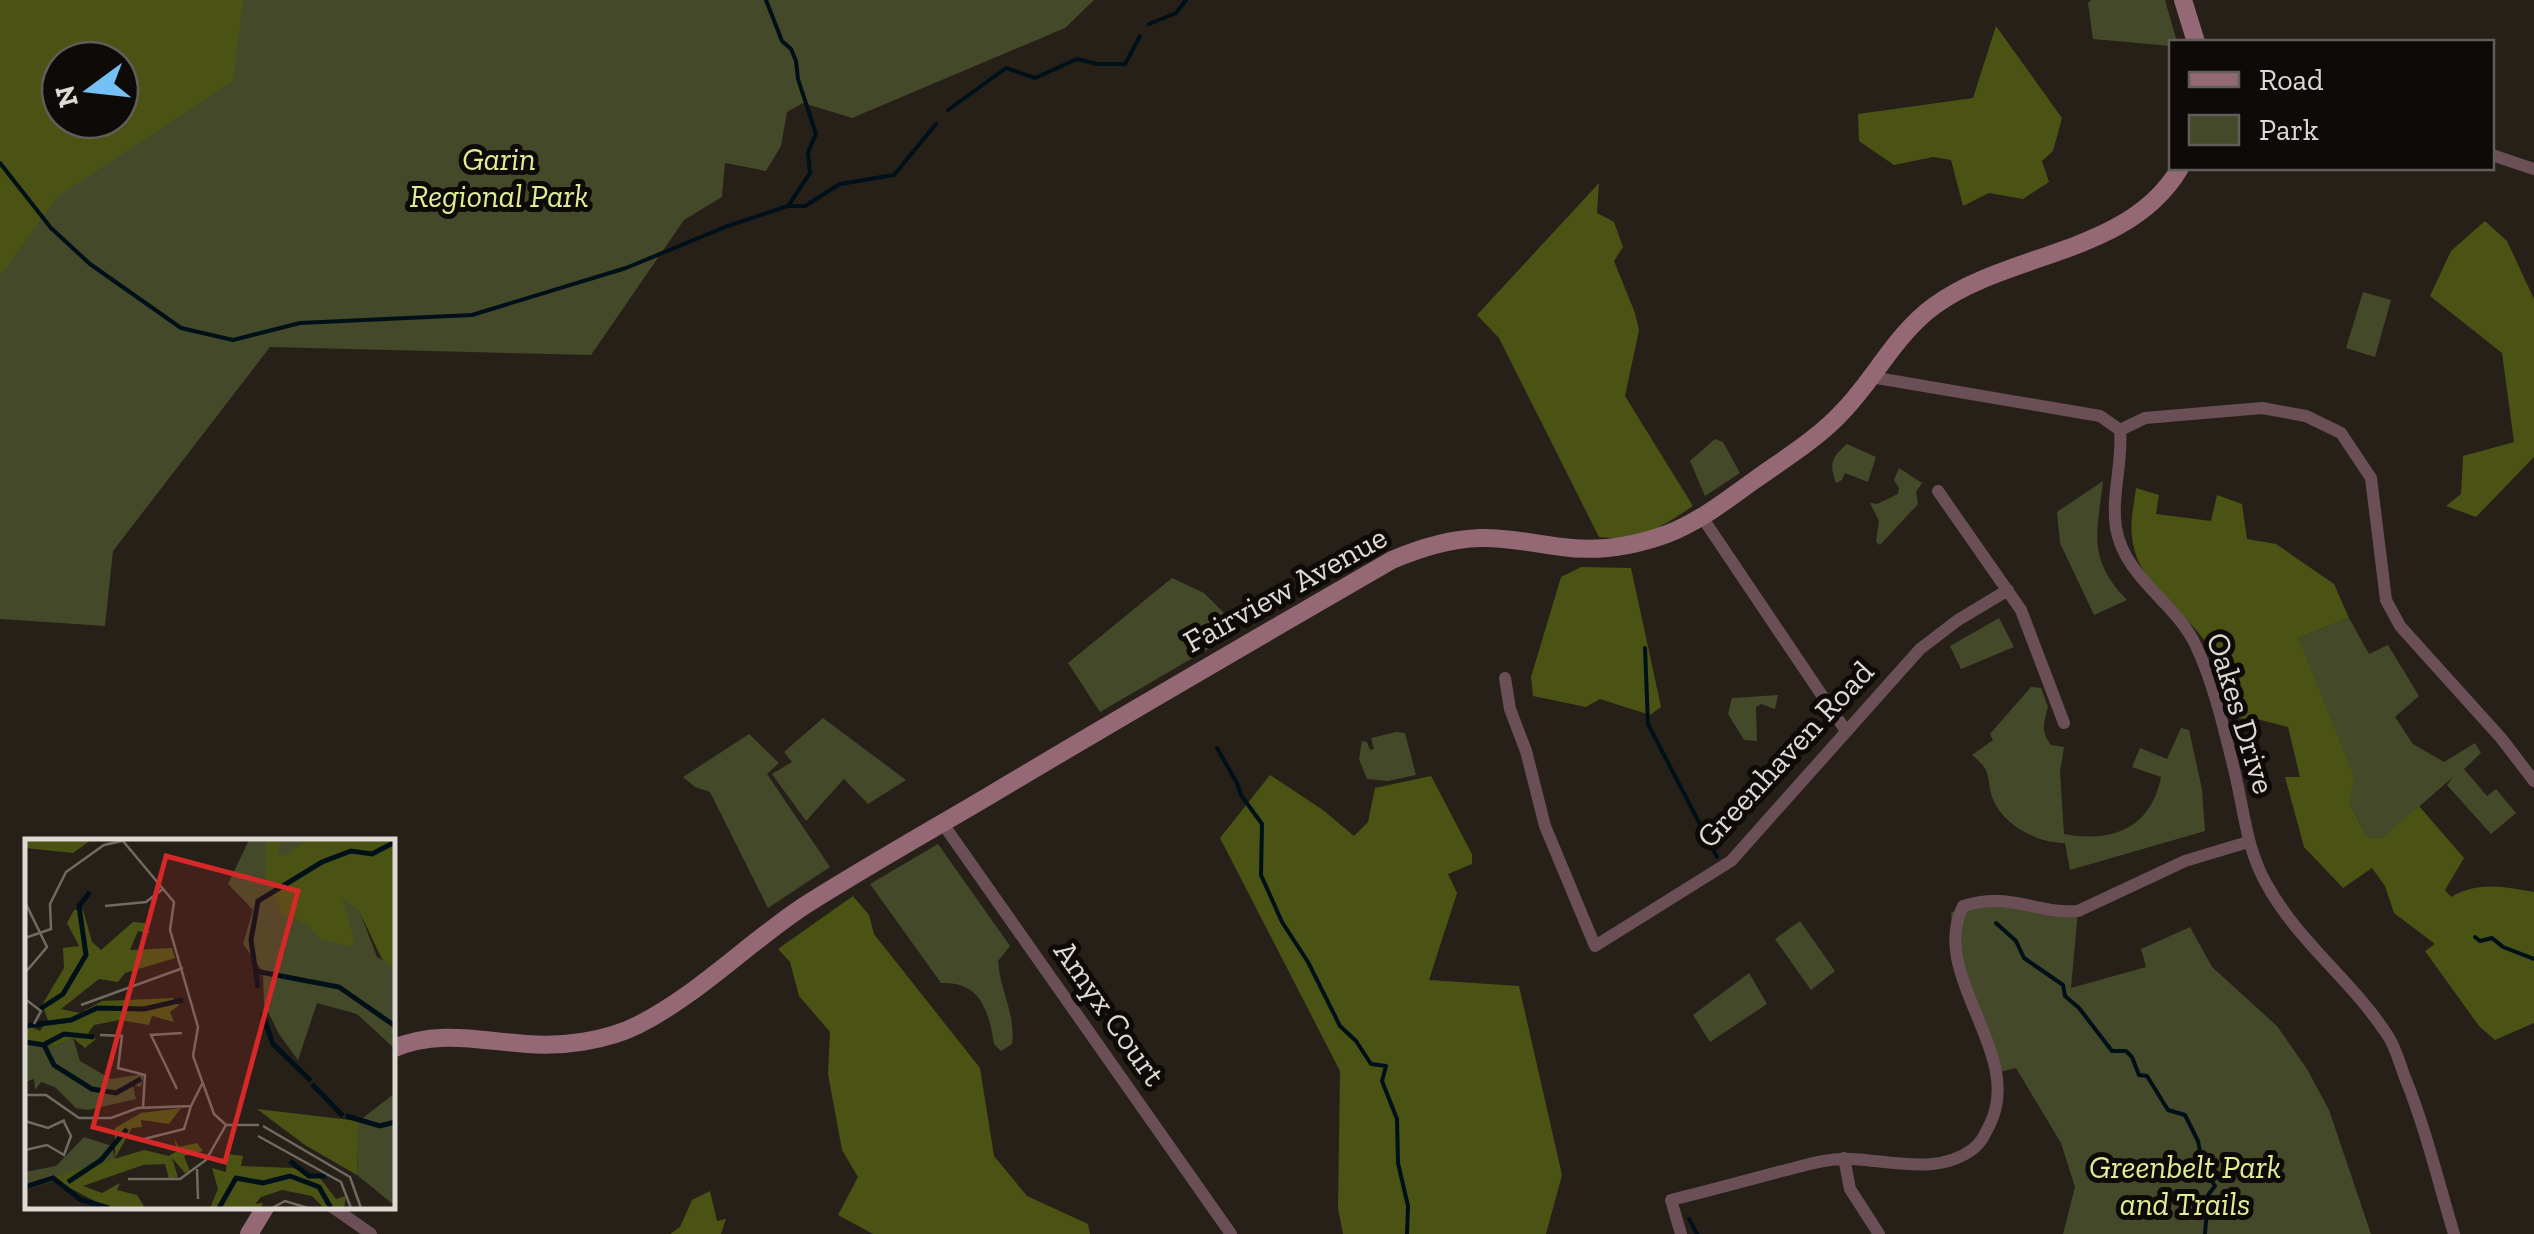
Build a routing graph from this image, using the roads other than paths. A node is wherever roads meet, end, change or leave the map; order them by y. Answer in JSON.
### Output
{"nodes":[{"id":1,"x":2184,"y":0,"type":"edge"},
{"id":2,"x":2195,"y":40,"type":"edge"},
{"id":3,"x":2494,"y":155,"type":"edge"},
{"id":4,"x":2534,"y":169,"type":"edge"},
{"id":5,"x":2179,"y":170,"type":"edge"},
{"id":6,"x":1871,"y":378,"type":"junction"},
{"id":7,"x":2120,"y":430,"type":"junction"},
{"id":8,"x":1938,"y":491,"type":"dead end"},
{"id":9,"x":1702,"y":517,"type":"junction"},
{"id":10,"x":2008,"y":590,"type":"junction"},
{"id":11,"x":1505,"y":678,"type":"dead end"},
{"id":12,"x":2064,"y":723,"type":"dead end"},
{"id":13,"x":1846,"y":731,"type":"junction"},
{"id":14,"x":2534,"y":781,"type":"edge"},
{"id":15,"x":942,"y":824,"type":"junction"},
{"id":16,"x":2248,"y":842,"type":"junction"},
{"id":17,"x":395,"y":1048,"type":"edge"},
{"id":18,"x":1844,"y":1158,"type":"junction"},
{"id":19,"x":264,"y":1209,"type":"edge"},
{"id":20,"x":336,"y":1209,"type":"edge"},
{"id":21,"x":249,"y":1234,"type":"edge"},
{"id":22,"x":371,"y":1234,"type":"edge"},
{"id":23,"x":1231,"y":1234,"type":"edge"},
{"id":24,"x":1681,"y":1234,"type":"edge"},
{"id":25,"x":1878,"y":1234,"type":"edge"},
{"id":26,"x":2454,"y":1234,"type":"edge"}],
"edges":[{"from":1,"to":2,"type":"main road"},
{"from":3,"to":4,"type":"street"},
{"from":5,"to":6,"type":"main road","name":"Fairview Avenue"},
{"from":6,"to":7,"type":"street"},
{"from":6,"to":9,"type":"main road","name":"Fairview Avenue"},
{"from":7,"to":14,"type":"street"},
{"from":7,"to":16,"type":"street","name":"Oakes Drive"},
{"from":8,"to":10,"type":"street"},
{"from":9,"to":13,"type":"street"},
{"from":9,"to":15,"type":"main road","name":"Fairview Avenue"},
{"from":10,"to":12,"type":"street"},
{"from":10,"to":13,"type":"street","name":"Greenhaven Road"},
{"from":11,"to":13,"type":"street","name":"Greenhaven Road"},
{"from":15,"to":17,"type":"main road","name":"Fairview Avenue"},
{"from":15,"to":23,"type":"street","name":"Amyx Court"},
{"from":16,"to":18,"type":"street"},
{"from":16,"to":26,"type":"street","name":"Oakes Drive"},
{"from":18,"to":24,"type":"street"},
{"from":18,"to":25,"type":"street"},
{"from":19,"to":21,"type":"main road"},
{"from":20,"to":22,"type":"street"}]}
